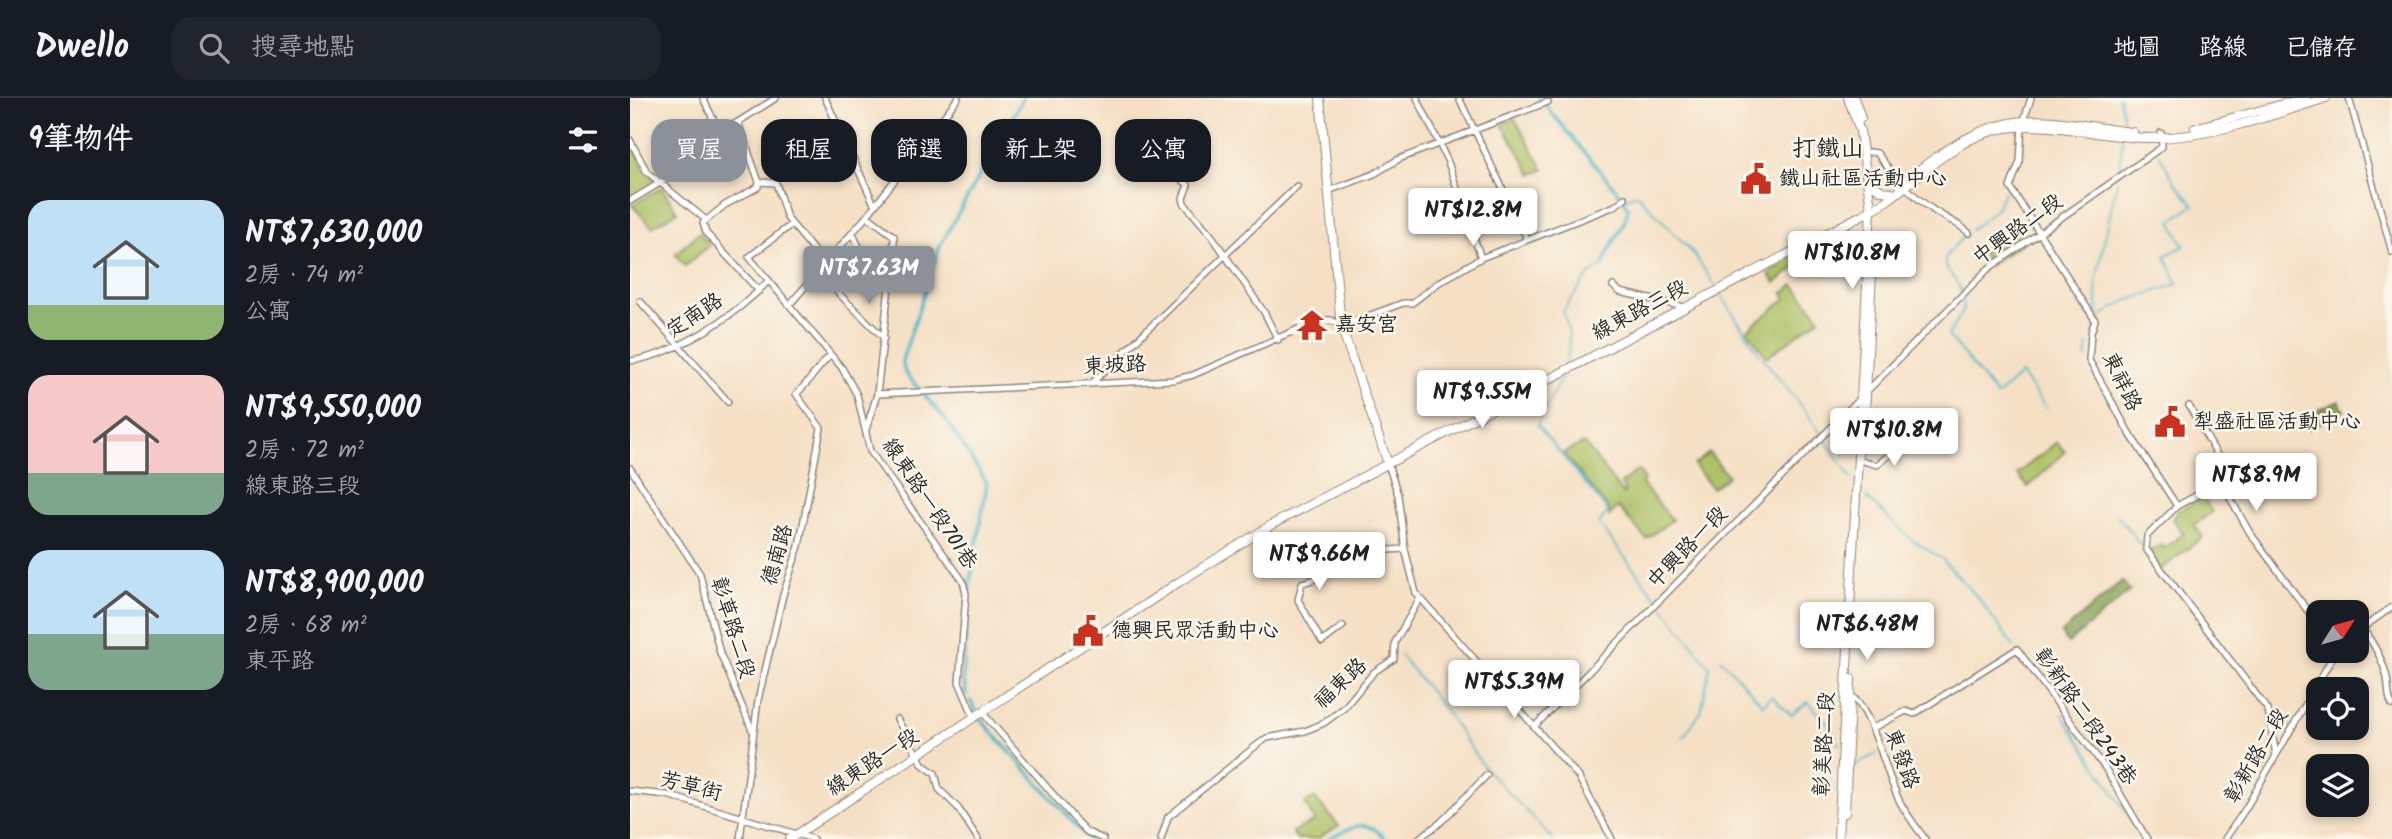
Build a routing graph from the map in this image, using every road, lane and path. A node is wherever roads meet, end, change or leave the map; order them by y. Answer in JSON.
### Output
{"nodes":[{"id":1,"x":703,"y":98,"type":"edge"},
{"id":2,"x":776,"y":98,"type":"edge"},
{"id":3,"x":825,"y":98,"type":"edge"},
{"id":4,"x":1320,"y":98,"type":"edge"},
{"id":5,"x":1417,"y":98,"type":"edge"},
{"id":6,"x":1460,"y":98,"type":"edge"},
{"id":7,"x":1848,"y":98,"type":"edge"},
{"id":8,"x":1854,"y":98,"type":"edge"},
{"id":9,"x":2031,"y":98,"type":"edge"},
{"id":10,"x":2306,"y":98,"type":"edge"},
{"id":11,"x":2326,"y":98,"type":"edge"},
{"id":12,"x":2349,"y":98,"type":"edge"},
{"id":13,"x":955,"y":99,"type":"edge"},
{"id":14,"x":1545,"y":104,"type":"dead end"},
{"id":15,"x":713,"y":119,"type":"edge"},
{"id":16,"x":743,"y":119,"type":"edge"},
{"id":17,"x":2024,"y":123,"type":"junction"},
{"id":18,"x":1476,"y":131,"type":"junction"},
{"id":19,"x":2162,"y":135,"type":"junction"},
{"id":20,"x":630,"y":140,"type":"edge"},
{"id":21,"x":1438,"y":143,"type":"junction"},
{"id":22,"x":747,"y":148,"type":"edge"},
{"id":23,"x":1870,"y":152,"type":"junction"},
{"id":24,"x":759,"y":182,"type":"junction"},
{"id":25,"x":1185,"y":182,"type":"edge"},
{"id":26,"x":660,"y":183,"type":"junction"},
{"id":27,"x":1873,"y":185,"type":"junction"},
{"id":28,"x":1297,"y":186,"type":"dead end"},
{"id":29,"x":1903,"y":187,"type":"junction"},
{"id":30,"x":1328,"y":191,"type":"junction"},
{"id":31,"x":1890,"y":192,"type":"junction"},
{"id":32,"x":1625,"y":198,"type":"dead end"},
{"id":33,"x":630,"y":201,"type":"edge"},
{"id":34,"x":875,"y":206,"type":"junction"},
{"id":35,"x":1874,"y":206,"type":"junction"},
{"id":36,"x":867,"y":216,"type":"junction"},
{"id":37,"x":705,"y":219,"type":"junction"},
{"id":38,"x":792,"y":224,"type":"junction"},
{"id":39,"x":852,"y":232,"type":"junction"},
{"id":40,"x":2040,"y":232,"type":"junction"},
{"id":41,"x":1969,"y":233,"type":"dead end"},
{"id":42,"x":1527,"y":239,"type":"junction"},
{"id":43,"x":2392,"y":252,"type":"edge"},
{"id":44,"x":1224,"y":256,"type":"junction"},
{"id":45,"x":1482,"y":258,"type":"junction"},
{"id":46,"x":824,"y":263,"type":"junction"},
{"id":47,"x":769,"y":280,"type":"junction"},
{"id":48,"x":1613,"y":286,"type":"dead end"},
{"id":49,"x":759,"y":291,"type":"junction"},
{"id":50,"x":640,"y":301,"type":"dead end"},
{"id":51,"x":790,"y":304,"type":"junction"},
{"id":52,"x":1684,"y":307,"type":"junction"},
{"id":53,"x":1341,"y":326,"type":"junction"},
{"id":54,"x":884,"y":338,"type":"junction"},
{"id":55,"x":1278,"y":340,"type":"junction"},
{"id":56,"x":679,"y":347,"type":"junction"},
{"id":57,"x":831,"y":355,"type":"junction"},
{"id":58,"x":630,"y":361,"type":"edge"},
{"id":59,"x":1092,"y":383,"type":"junction"},
{"id":60,"x":1864,"y":393,"type":"junction"},
{"id":61,"x":877,"y":394,"type":"junction"},
{"id":62,"x":728,"y":402,"type":"dead end"},
{"id":63,"x":2189,"y":406,"type":"dead end"},
{"id":64,"x":866,"y":430,"type":"junction"},
{"id":65,"x":1914,"y":434,"type":"dead end"},
{"id":66,"x":1863,"y":461,"type":"junction"},
{"id":67,"x":1388,"y":464,"type":"junction"},
{"id":68,"x":630,"y":468,"type":"edge"},
{"id":69,"x":2221,"y":482,"type":"junction"},
{"id":70,"x":1859,"y":483,"type":"junction"},
{"id":71,"x":2177,"y":506,"type":"junction"},
{"id":72,"x":1405,"y":549,"type":"junction"},
{"id":73,"x":1420,"y":598,"type":"junction"},
{"id":74,"x":2306,"y":606,"type":"edge"},
{"id":75,"x":2392,"y":607,"type":"edge"},
{"id":76,"x":2370,"y":623,"type":"edge"},
{"id":77,"x":1343,"y":626,"type":"dead end"},
{"id":78,"x":2370,"y":643,"type":"edge"},
{"id":79,"x":2328,"y":663,"type":"edge"},
{"id":80,"x":1848,"y":694,"type":"junction"},
{"id":81,"x":2392,"y":705,"type":"edge"},
{"id":82,"x":977,"y":715,"type":"junction"},
{"id":83,"x":897,"y":719,"type":"dead end"},
{"id":84,"x":1536,"y":725,"type":"junction"},
{"id":85,"x":1873,"y":728,"type":"junction"},
{"id":86,"x":752,"y":730,"type":"junction"},
{"id":87,"x":918,"y":755,"type":"junction"},
{"id":88,"x":2276,"y":755,"type":"junction"},
{"id":89,"x":1487,"y":775,"type":"dead end"},
{"id":90,"x":630,"y":791,"type":"edge"},
{"id":91,"x":744,"y":817,"type":"junction"},
{"id":92,"x":794,"y":836,"type":"edge"},
{"id":93,"x":740,"y":839,"type":"edge"},
{"id":94,"x":813,"y":839,"type":"edge"},
{"id":95,"x":978,"y":839,"type":"edge"},
{"id":96,"x":1103,"y":839,"type":"edge"},
{"id":97,"x":1161,"y":839,"type":"edge"},
{"id":98,"x":1418,"y":839,"type":"edge"},
{"id":99,"x":1612,"y":839,"type":"edge"},
{"id":100,"x":1841,"y":839,"type":"edge"},
{"id":101,"x":1925,"y":839,"type":"edge"},
{"id":102,"x":2147,"y":839,"type":"edge"},
{"id":103,"x":2225,"y":839,"type":"edge"}],
"edges":[{"from":1,"to":15,"type":"street"},
{"from":2,"to":16,"type":"street"},
{"from":3,"to":34,"type":"street"},
{"from":4,"to":30,"type":"main road"},
{"from":5,"to":21,"type":"street"},
{"from":6,"to":18,"type":"street"},
{"from":7,"to":35,"type":"main road"},
{"from":8,"to":23,"type":"main road"},
{"from":9,"to":17,"type":"street"},
{"from":10,"to":19,"type":"main road"},
{"from":11,"to":19,"type":"main road"},
{"from":12,"to":43,"type":"street"},
{"from":13,"to":34,"type":"street"},
{"from":14,"to":18,"type":"street"},
{"from":17,"to":19,"type":"main road"},
{"from":17,"to":29,"type":"main road"},
{"from":17,"to":40,"type":"street","name":"東祥路"},
{"from":18,"to":21,"type":"street"},
{"from":18,"to":42,"type":"street"},
{"from":19,"to":40,"type":"street","name":"中興路二段"},
{"from":20,"to":26,"type":"street"},
{"from":21,"to":30,"type":"street"},
{"from":21,"to":45,"type":"street"},
{"from":22,"to":24,"type":"street"},
{"from":23,"to":27,"type":"main road"},
{"from":23,"to":29,"type":"street"},
{"from":24,"to":37,"type":"street"},
{"from":24,"to":38,"type":"street"},
{"from":25,"to":44,"type":"street"},
{"from":26,"to":33,"type":"street"},
{"from":26,"to":37,"type":"street"},
{"from":27,"to":31,"type":"main road"},
{"from":27,"to":35,"type":"main road"},
{"from":28,"to":44,"type":"street"},
{"from":29,"to":31,"type":"main road"},
{"from":29,"to":35,"type":"main road"},
{"from":29,"to":41,"type":"street"},
{"from":30,"to":53,"type":"main road"},
{"from":31,"to":35,"type":"main road"},
{"from":32,"to":42,"type":"street"},
{"from":34,"to":36,"type":"street"},
{"from":35,"to":52,"type":"main road","name":"線東路三段"},
{"from":35,"to":60,"type":"main road"},
{"from":36,"to":39,"type":"street"},
{"from":36,"to":54,"type":"street"},
{"from":37,"to":49,"type":"street"},
{"from":38,"to":46,"type":"street"},
{"from":38,"to":47,"type":"street","name":"線東路一段701巷"},
{"from":39,"to":46,"type":"street"},
{"from":39,"to":54,"type":"street"},
{"from":40,"to":60,"type":"street","name":"中興路二段"},
{"from":40,"to":71,"type":"street","name":"東祥路"},
{"from":42,"to":45,"type":"street"},
{"from":44,"to":55,"type":"street"},
{"from":44,"to":59,"type":"street"},
{"from":45,"to":53,"type":"street"},
{"from":46,"to":51,"type":"street"},
{"from":47,"to":49,"type":"street","name":"定南路"},
{"from":47,"to":51,"type":"street","name":"線東路一段701巷"},
{"from":48,"to":52,"type":"street"},
{"from":49,"to":56,"type":"street","name":"定南路"},
{"from":50,"to":56,"type":"street"},
{"from":51,"to":57,"type":"street","name":"線東路一段701巷"},
{"from":52,"to":67,"type":"main road","name":"線東路三段"},
{"from":53,"to":55,"type":"street","name":"東坡路"},
{"from":53,"to":67,"type":"main road"},
{"from":54,"to":61,"type":"street"},
{"from":55,"to":59,"type":"street","name":"東坡路"},
{"from":56,"to":58,"type":"street","name":"定南路"},
{"from":56,"to":62,"type":"street"},
{"from":57,"to":64,"type":"street","name":"線東路一段701巷"},
{"from":57,"to":86,"type":"street","name":"德南路"},
{"from":59,"to":61,"type":"street","name":"東坡路"},
{"from":60,"to":66,"type":"main road"},
{"from":60,"to":70,"type":"main road"},
{"from":60,"to":84,"type":"street","name":"中興路一段"},
{"from":61,"to":64,"type":"street"},
{"from":63,"to":69,"type":"street"},
{"from":64,"to":82,"type":"street","name":"線東路一段701巷"},
{"from":65,"to":66,"type":"street"},
{"from":66,"to":70,"type":"main road"},
{"from":67,"to":72,"type":"street"},
{"from":67,"to":82,"type":"main road","name":"線東路一段"},
{"from":68,"to":86,"type":"street","name":"彰草路二段"},
{"from":69,"to":71,"type":"street"},
{"from":69,"to":74,"type":"street"},
{"from":70,"to":80,"type":"main road","name":"彰美路二段"},
{"from":71,"to":88,"type":"street"},
{"from":72,"to":73,"type":"street"},
{"from":72,"to":77,"type":"street"},
{"from":73,"to":84,"type":"street"},
{"from":73,"to":97,"type":"street","name":"福東路"},
{"from":75,"to":76,"type":"street"},
{"from":78,"to":81,"type":"street"},
{"from":79,"to":88,"type":"street","name":"彰新路二段"},
{"from":80,"to":85,"type":"street","name":"東發路"},
{"from":80,"to":100,"type":"main road","name":"彰美路二段"},
{"from":82,"to":87,"type":"main road","name":"線東路一段"},
{"from":82,"to":96,"type":"street","name":"線東路一段701巷"},
{"from":83,"to":87,"type":"street"},
{"from":84,"to":99,"type":"street"},
{"from":85,"to":101,"type":"street","name":"東發路"},
{"from":85,"to":102,"type":"street","name":"彰新路二段243巷"},
{"from":86,"to":91,"type":"street","name":"德南路"},
{"from":87,"to":92,"type":"main road","name":"線東路一段"},
{"from":87,"to":95,"type":"street"},
{"from":88,"to":103,"type":"street","name":"彰新路二段"},
{"from":89,"to":98,"type":"street"},
{"from":90,"to":91,"type":"street","name":"芳草街"},
{"from":91,"to":92,"type":"street","name":"芳草街"},
{"from":91,"to":93,"type":"street","name":"德南路"},
{"from":92,"to":94,"type":"street","name":"芳草街"}]}
